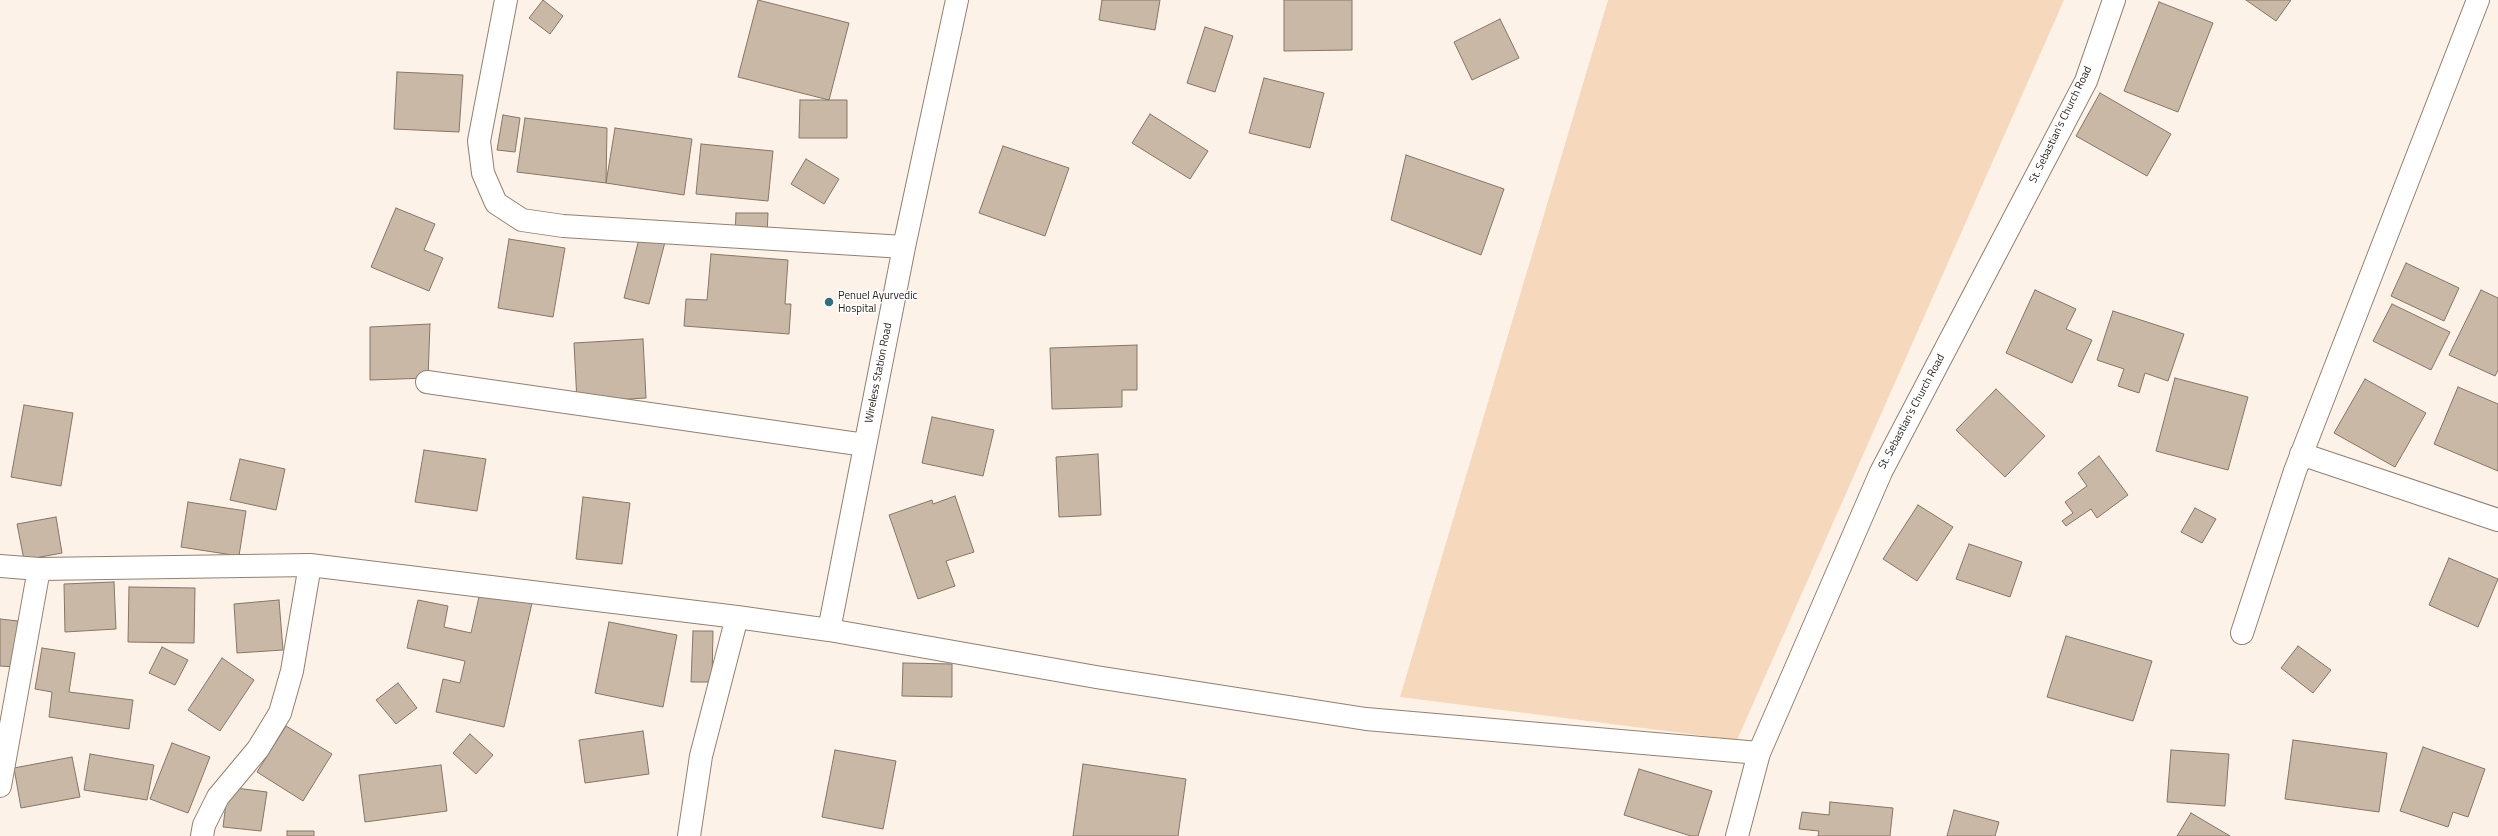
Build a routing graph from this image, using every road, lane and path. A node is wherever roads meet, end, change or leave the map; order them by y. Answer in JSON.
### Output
{"nodes":[{"id":1,"x":506,"y":0,"type":"edge"},
{"id":2,"x":957,"y":0,"type":"edge"},
{"id":3,"x":2114,"y":0,"type":"edge"},
{"id":4,"x":2478,"y":0,"type":"edge"},
{"id":5,"x":904,"y":247,"type":"junction"},
{"id":6,"x":427,"y":382,"type":"dead end"},
{"id":7,"x":865,"y":445,"type":"junction"},
{"id":8,"x":2301,"y":454,"type":"junction"},
{"id":9,"x":2498,"y":520,"type":"edge"},
{"id":10,"x":310,"y":565,"type":"junction"},
{"id":11,"x":0,"y":566,"type":"edge"},
{"id":12,"x":39,"y":569,"type":"junction"},
{"id":13,"x":736,"y":617,"type":"junction"},
{"id":14,"x":829,"y":630,"type":"junction"},
{"id":15,"x":2242,"y":633,"type":"dead end"},
{"id":16,"x":1758,"y":754,"type":"junction"},
{"id":17,"x":0,"y":786,"type":"edge"},
{"id":18,"x":202,"y":836,"type":"edge"},
{"id":19,"x":689,"y":836,"type":"edge"},
{"id":20,"x":1737,"y":836,"type":"edge"}],
"edges":[{"from":1,"to":5,"type":"street"},
{"from":2,"to":5,"type":"street","name":"Wireless Station Road"},
{"from":3,"to":16,"type":"street","name":"St. Sebastian's Church Road"},
{"from":4,"to":8,"type":"street"},
{"from":5,"to":7,"type":"street","name":"Wireless Station Road"},
{"from":6,"to":7,"type":"street"},
{"from":7,"to":14,"type":"street","name":"Wireless Station Road"},
{"from":8,"to":9,"type":"street"},
{"from":8,"to":15,"type":"street"},
{"from":10,"to":12,"type":"street"},
{"from":10,"to":13,"type":"street"},
{"from":10,"to":18,"type":"street"},
{"from":11,"to":12,"type":"street"},
{"from":12,"to":17,"type":"street"},
{"from":13,"to":14,"type":"street"},
{"from":13,"to":19,"type":"street"},
{"from":14,"to":16,"type":"street"},
{"from":16,"to":20,"type":"street","name":"St. Sebastian's Church Road"}]}
